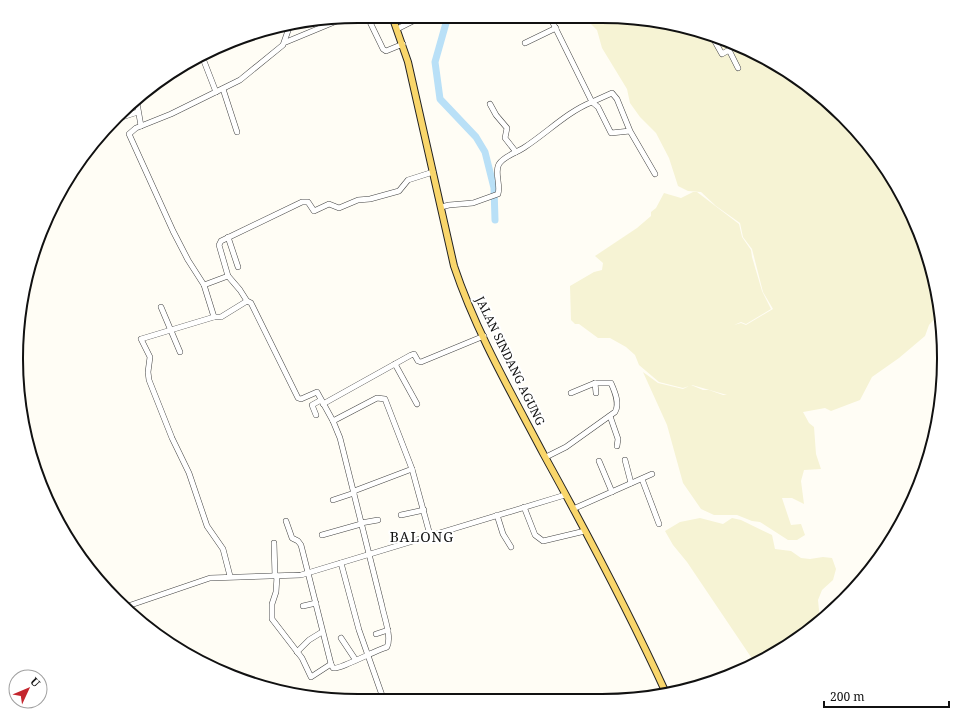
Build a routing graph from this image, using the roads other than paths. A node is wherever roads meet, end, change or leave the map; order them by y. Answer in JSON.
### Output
{"nodes":[{"id":1,"x":370,"y":23,"type":"edge"},
{"id":2,"x":395,"y":23,"type":"edge"},
{"id":3,"x":409,"y":23,"type":"edge"},
{"id":4,"x":554,"y":23,"type":"edge"},
{"id":5,"x":327,"y":25,"type":"edge"},
{"id":6,"x":556,"y":28,"type":"junction"},
{"id":7,"x":397,"y":29,"type":"junction"},
{"id":8,"x":289,"y":30,"type":"edge"},
{"id":9,"x":286,"y":42,"type":"junction"},
{"id":10,"x":525,"y":43,"type":"dead end"},
{"id":11,"x":403,"y":44,"type":"junction"},
{"id":12,"x":716,"y":44,"type":"edge"},
{"id":13,"x":204,"y":61,"type":"edge"},
{"id":14,"x":738,"y":68,"type":"dead end"},
{"id":15,"x":223,"y":89,"type":"junction"},
{"id":16,"x":216,"y":92,"type":"junction"},
{"id":17,"x":592,"y":102,"type":"junction"},
{"id":18,"x":490,"y":104,"type":"dead end"},
{"id":19,"x":137,"y":106,"type":"edge"},
{"id":20,"x":138,"y":112,"type":"junction"},
{"id":21,"x":127,"y":116,"type":"edge"},
{"id":22,"x":142,"y":126,"type":"junction"},
{"id":23,"x":630,"y":131,"type":"junction"},
{"id":24,"x":236,"y":132,"type":"dead end"},
{"id":25,"x":516,"y":152,"type":"junction"},
{"id":26,"x":433,"y":172,"type":"junction"},
{"id":27,"x":655,"y":174,"type":"dead end"},
{"id":28,"x":441,"y":207,"type":"junction"},
{"id":29,"x":228,"y":237,"type":"junction"},
{"id":30,"x":238,"y":266,"type":"dead end"},
{"id":31,"x":228,"y":276,"type":"junction"},
{"id":32,"x":204,"y":285,"type":"junction"},
{"id":33,"x":247,"y":301,"type":"junction"},
{"id":34,"x":161,"y":307,"type":"dead end"},
{"id":35,"x":214,"y":317,"type":"junction"},
{"id":36,"x":170,"y":329,"type":"junction"},
{"id":37,"x":484,"y":336,"type":"junction"},
{"id":38,"x":180,"y":352,"type":"dead end"},
{"id":39,"x":395,"y":364,"type":"junction"},
{"id":40,"x":595,"y":383,"type":"junction"},
{"id":41,"x":571,"y":393,"type":"dead end"},
{"id":42,"x":596,"y":393,"type":"dead end"},
{"id":43,"x":322,"y":402,"type":"junction"},
{"id":44,"x":417,"y":404,"type":"dead end"},
{"id":45,"x":316,"y":415,"type":"dead end"},
{"id":46,"x":610,"y":416,"type":"junction"},
{"id":47,"x":333,"y":421,"type":"junction"},
{"id":48,"x":617,"y":446,"type":"dead end"},
{"id":49,"x":546,"y":457,"type":"junction"},
{"id":50,"x":625,"y":460,"type":"dead end"},
{"id":51,"x":599,"y":461,"type":"dead end"},
{"id":52,"x":412,"y":469,"type":"junction"},
{"id":53,"x":652,"y":474,"type":"dead end"},
{"id":54,"x":642,"y":479,"type":"junction"},
{"id":55,"x":631,"y":483,"type":"junction"},
{"id":56,"x":354,"y":492,"type":"junction"},
{"id":57,"x":612,"y":492,"type":"junction"},
{"id":58,"x":565,"y":495,"type":"junction"},
{"id":59,"x":333,"y":500,"type":"dead end"},
{"id":60,"x":524,"y":507,"type":"junction"},
{"id":61,"x":573,"y":509,"type":"junction"},
{"id":62,"x":424,"y":510,"type":"junction"},
{"id":63,"x":401,"y":515,"type":"dead end"},
{"id":64,"x":497,"y":515,"type":"junction"},
{"id":65,"x":378,"y":520,"type":"dead end"},
{"id":66,"x":286,"y":521,"type":"dead end"},
{"id":67,"x":361,"y":524,"type":"junction"},
{"id":68,"x":659,"y":524,"type":"dead end"},
{"id":69,"x":585,"y":531,"type":"junction"},
{"id":70,"x":322,"y":535,"type":"dead end"},
{"id":71,"x":430,"y":535,"type":"junction"},
{"id":72,"x":274,"y":543,"type":"dead end"},
{"id":73,"x":511,"y":547,"type":"dead end"},
{"id":74,"x":368,"y":554,"type":"junction"},
{"id":75,"x":341,"y":562,"type":"junction"},
{"id":76,"x":309,"y":573,"type":"junction"},
{"id":77,"x":230,"y":576,"type":"junction"},
{"id":78,"x":276,"y":576,"type":"junction"},
{"id":79,"x":316,"y":603,"type":"junction"},
{"id":80,"x":131,"y":606,"type":"edge"},
{"id":81,"x":303,"y":606,"type":"dead end"},
{"id":82,"x":388,"y":630,"type":"junction"},
{"id":83,"x":322,"y":632,"type":"junction"},
{"id":84,"x":376,"y":634,"type":"dead end"},
{"id":85,"x":341,"y":638,"type":"dead end"},
{"id":86,"x":297,"y":652,"type":"junction"},
{"id":87,"x":368,"y":654,"type":"junction"},
{"id":88,"x":355,"y":660,"type":"junction"},
{"id":89,"x":331,"y":664,"type":"junction"},
{"id":90,"x":664,"y":688,"type":"edge"},
{"id":91,"x":382,"y":694,"type":"edge"}],
"edges":[{"from":1,"to":11,"type":"street"},
{"from":2,"to":7,"type":"main road","name":"JALAN SINDANG AGUNG"},
{"from":3,"to":7,"type":"street"},
{"from":4,"to":6,"type":"street"},
{"from":5,"to":9,"type":"street"},
{"from":6,"to":10,"type":"street"},
{"from":6,"to":17,"type":"street"},
{"from":7,"to":11,"type":"main road","name":"JALAN SINDANG AGUNG"},
{"from":8,"to":9,"type":"street"},
{"from":9,"to":15,"type":"street"},
{"from":11,"to":26,"type":"main road","name":"JALAN SINDANG AGUNG"},
{"from":12,"to":14,"type":"street"},
{"from":13,"to":16,"type":"street"},
{"from":15,"to":16,"type":"street"},
{"from":15,"to":24,"type":"street"},
{"from":16,"to":22,"type":"street"},
{"from":17,"to":23,"type":"street"},
{"from":17,"to":23,"type":"street"},
{"from":17,"to":25,"type":"street"},
{"from":18,"to":25,"type":"street"},
{"from":19,"to":20,"type":"street"},
{"from":20,"to":21,"type":"street"},
{"from":20,"to":22,"type":"street"},
{"from":22,"to":32,"type":"street"},
{"from":23,"to":27,"type":"street"},
{"from":25,"to":28,"type":"street"},
{"from":26,"to":28,"type":"main road","name":"JALAN SINDANG AGUNG"},
{"from":26,"to":29,"type":"street"},
{"from":28,"to":37,"type":"main road","name":"JALAN SINDANG AGUNG"},
{"from":29,"to":30,"type":"street"},
{"from":29,"to":31,"type":"street"},
{"from":31,"to":32,"type":"street"},
{"from":31,"to":33,"type":"street"},
{"from":32,"to":35,"type":"street"},
{"from":33,"to":35,"type":"street"},
{"from":33,"to":43,"type":"street"},
{"from":34,"to":36,"type":"street"},
{"from":35,"to":36,"type":"street"},
{"from":36,"to":38,"type":"street"},
{"from":36,"to":77,"type":"street"},
{"from":37,"to":39,"type":"street"},
{"from":37,"to":49,"type":"main road","name":"JALAN SINDANG AGUNG"},
{"from":39,"to":43,"type":"street"},
{"from":39,"to":44,"type":"street"},
{"from":40,"to":41,"type":"street"},
{"from":40,"to":42,"type":"street"},
{"from":40,"to":46,"type":"street"},
{"from":43,"to":45,"type":"street"},
{"from":43,"to":47,"type":"street"},
{"from":46,"to":48,"type":"street"},
{"from":46,"to":49,"type":"street"},
{"from":47,"to":52,"type":"street"},
{"from":47,"to":56,"type":"street"},
{"from":49,"to":58,"type":"main road","name":"JALAN SINDANG AGUNG"},
{"from":50,"to":55,"type":"street"},
{"from":51,"to":57,"type":"street"},
{"from":52,"to":56,"type":"street"},
{"from":52,"to":62,"type":"street"},
{"from":53,"to":54,"type":"street"},
{"from":54,"to":55,"type":"street"},
{"from":54,"to":68,"type":"street"},
{"from":55,"to":57,"type":"street"},
{"from":56,"to":59,"type":"street"},
{"from":56,"to":67,"type":"street"},
{"from":57,"to":61,"type":"street"},
{"from":58,"to":60,"type":"street"},
{"from":58,"to":61,"type":"main road","name":"JALAN SINDANG AGUNG"},
{"from":60,"to":64,"type":"street"},
{"from":60,"to":69,"type":"street"},
{"from":61,"to":69,"type":"main road","name":"JALAN SINDANG AGUNG"},
{"from":62,"to":63,"type":"street"},
{"from":62,"to":71,"type":"street"},
{"from":64,"to":71,"type":"street"},
{"from":64,"to":73,"type":"street"},
{"from":65,"to":67,"type":"street"},
{"from":66,"to":76,"type":"street"},
{"from":67,"to":70,"type":"street"},
{"from":67,"to":74,"type":"street"},
{"from":69,"to":90,"type":"main road","name":"JALAN SINDANG AGUNG"},
{"from":71,"to":74,"type":"street"},
{"from":72,"to":78,"type":"street"},
{"from":74,"to":75,"type":"street"},
{"from":74,"to":82,"type":"street"},
{"from":75,"to":76,"type":"street"},
{"from":75,"to":87,"type":"street"},
{"from":76,"to":78,"type":"street"},
{"from":76,"to":79,"type":"street"},
{"from":77,"to":78,"type":"street"},
{"from":77,"to":80,"type":"street"},
{"from":78,"to":86,"type":"street"},
{"from":79,"to":81,"type":"street"},
{"from":79,"to":83,"type":"street"},
{"from":82,"to":84,"type":"street"},
{"from":82,"to":87,"type":"street"},
{"from":83,"to":86,"type":"street"},
{"from":83,"to":89,"type":"street"},
{"from":85,"to":88,"type":"street"},
{"from":86,"to":89,"type":"street"},
{"from":87,"to":88,"type":"street"},
{"from":87,"to":91,"type":"street"},
{"from":88,"to":89,"type":"street"}]}
